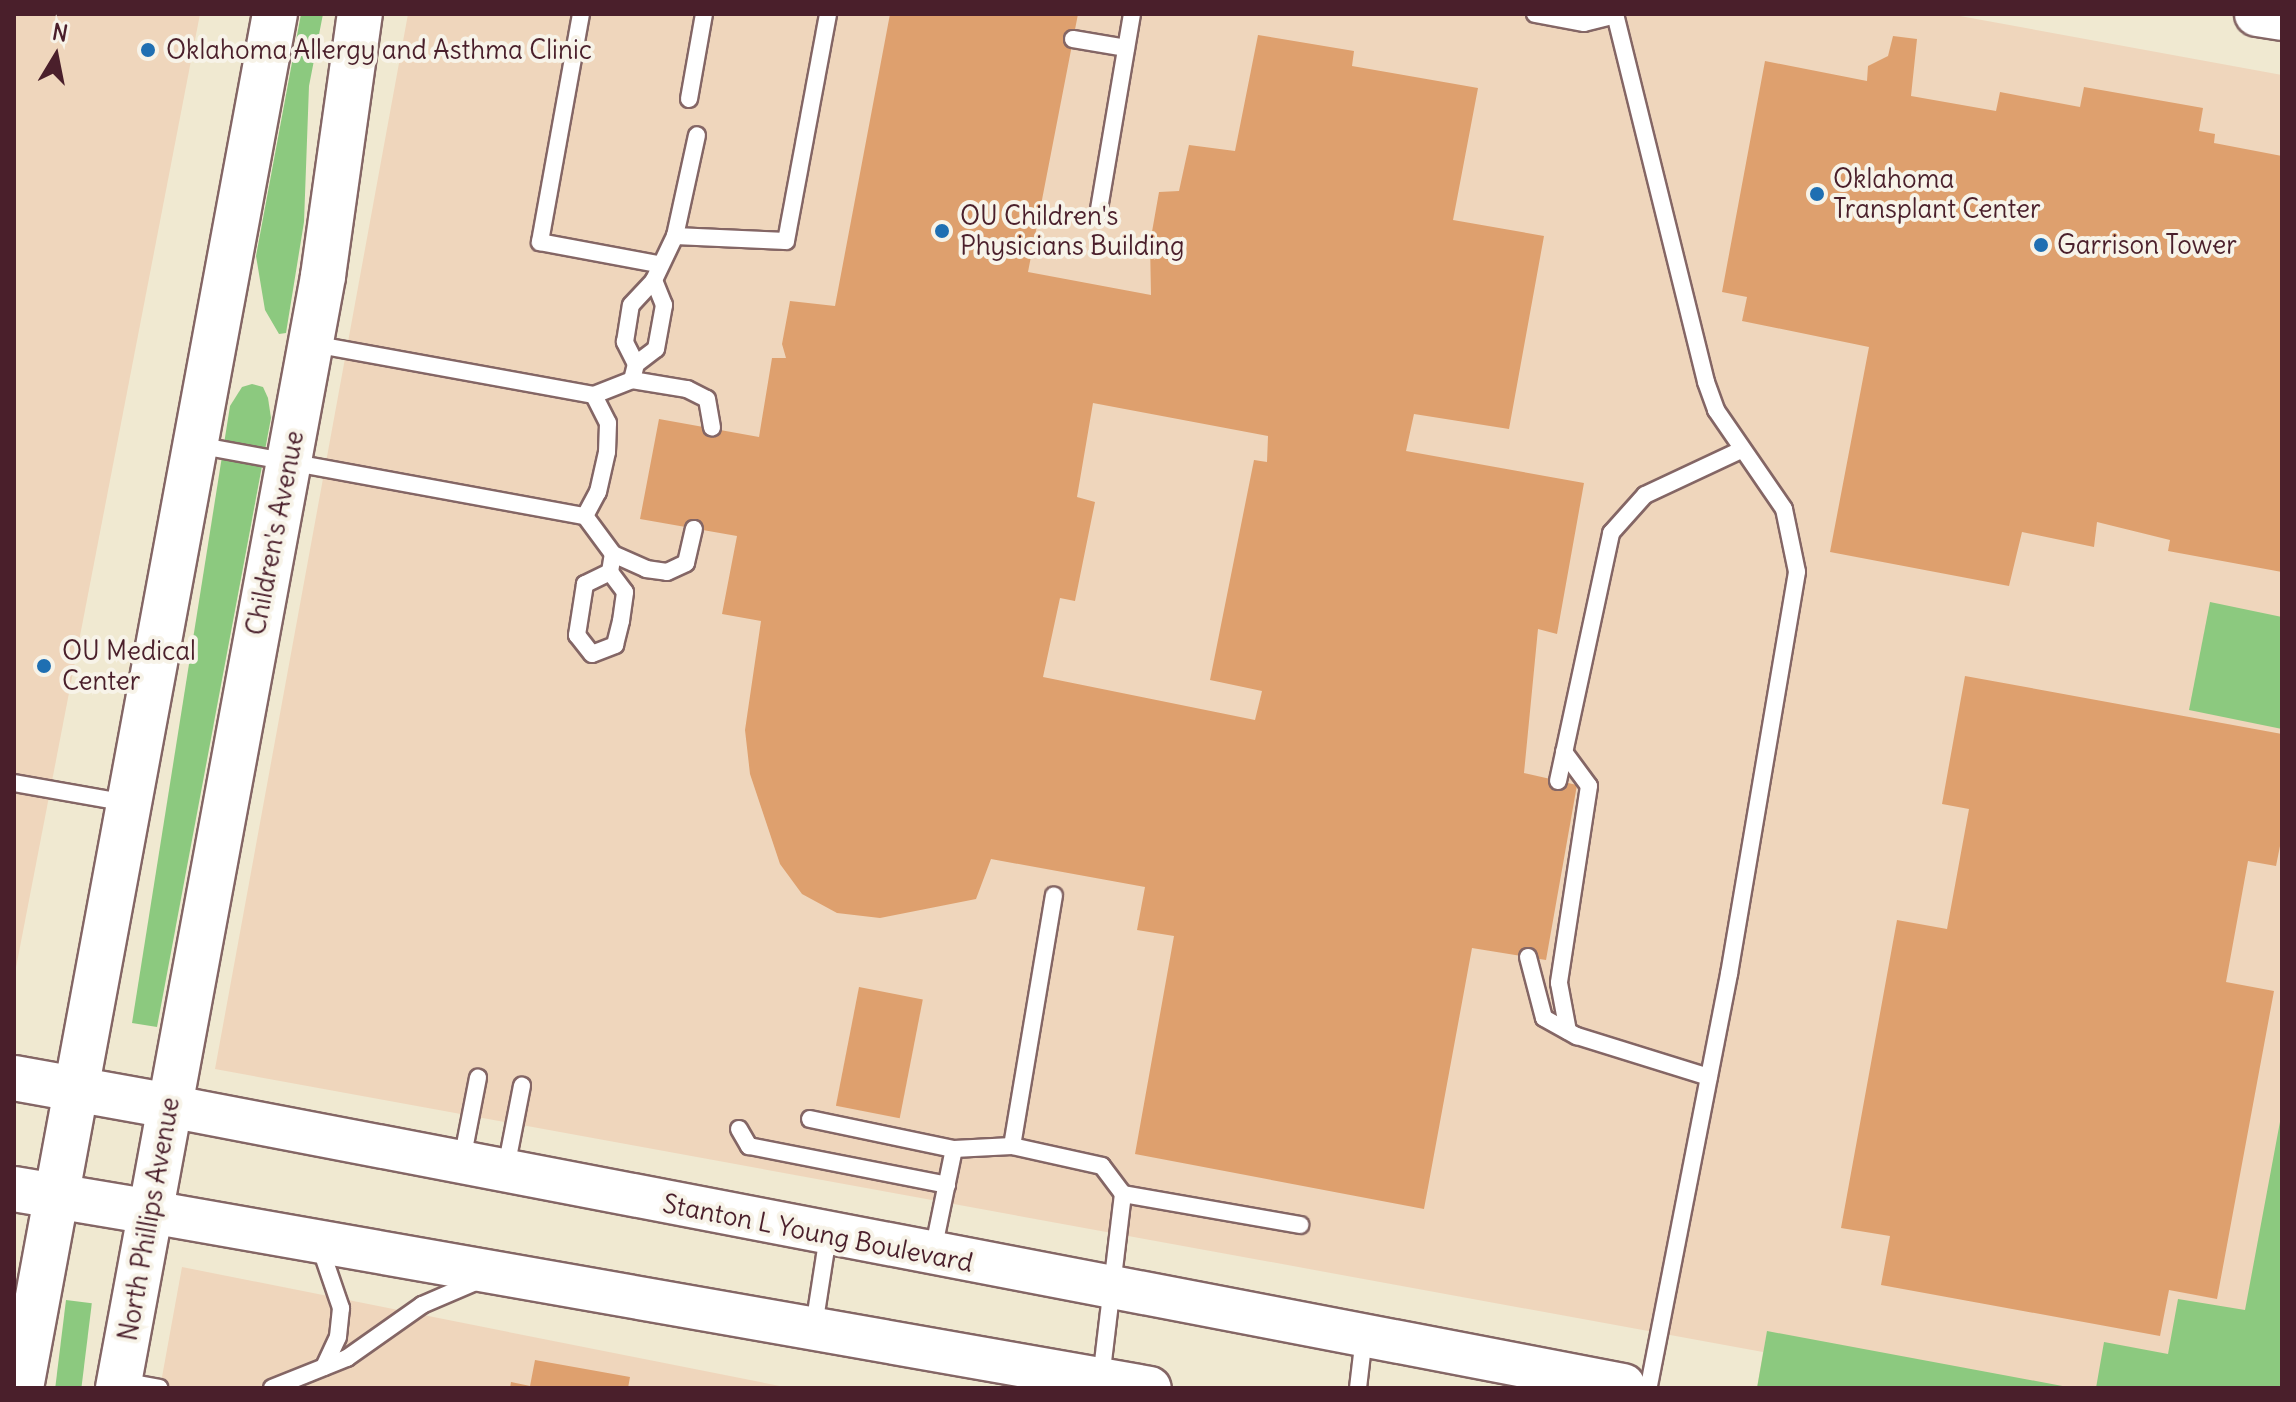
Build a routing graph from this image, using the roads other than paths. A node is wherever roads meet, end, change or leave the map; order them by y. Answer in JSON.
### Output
{"nodes":[{"id":1,"x":275,"y":14,"type":"edge"},
{"id":2,"x":360,"y":14,"type":"edge"},
{"id":3,"x":581,"y":14,"type":"edge"},
{"id":4,"x":704,"y":14,"type":"edge"},
{"id":5,"x":828,"y":14,"type":"edge"},
{"id":6,"x":1132,"y":14,"type":"edge"},
{"id":7,"x":1535,"y":14,"type":"edge"},
{"id":8,"x":1615,"y":14,"type":"edge"},
{"id":9,"x":2257,"y":14,"type":"edge"},
{"id":10,"x":2282,"y":18,"type":"edge"},
{"id":11,"x":1073,"y":39,"type":"dead end"},
{"id":12,"x":1126,"y":48,"type":"junction"},
{"id":13,"x":689,"y":99,"type":"dead end"},
{"id":14,"x":697,"y":135,"type":"dead end"},
{"id":15,"x":1098,"y":215,"type":"dead end"},
{"id":16,"x":675,"y":236,"type":"junction"},
{"id":17,"x":656,"y":272,"type":"junction"},
{"id":18,"x":311,"y":344,"type":"junction"},
{"id":19,"x":634,"y":372,"type":"junction"},
{"id":20,"x":594,"y":395,"type":"junction"},
{"id":21,"x":712,"y":428,"type":"dead end"},
{"id":22,"x":197,"y":445,"type":"junction"},
{"id":23,"x":1741,"y":450,"type":"junction"},
{"id":24,"x":289,"y":461,"type":"junction"},
{"id":25,"x":585,"y":516,"type":"junction"},
{"id":26,"x":694,"y":529,"type":"dead end"},
{"id":27,"x":613,"y":554,"type":"junction"},
{"id":28,"x":610,"y":572,"type":"junction"},
{"id":29,"x":1564,"y":752,"type":"junction"},
{"id":30,"x":1558,"y":781,"type":"dead end"},
{"id":31,"x":14,"y":783,"type":"edge"},
{"id":32,"x":130,"y":804,"type":"junction"},
{"id":33,"x":1054,"y":895,"type":"dead end"},
{"id":34,"x":1528,"y":957,"type":"dead end"},
{"id":35,"x":1568,"y":1031,"type":"junction"},
{"id":36,"x":179,"y":1050,"type":"joint"},
{"id":37,"x":1709,"y":1077,"type":"junction"},
{"id":38,"x":14,"y":1078,"type":"edge"},
{"id":39,"x":478,"y":1078,"type":"dead end"},
{"id":40,"x":522,"y":1086,"type":"dead end"},
{"id":41,"x":78,"y":1089,"type":"junction"},
{"id":42,"x":169,"y":1106,"type":"junction"},
{"id":43,"x":810,"y":1119,"type":"dead end"},
{"id":44,"x":739,"y":1129,"type":"dead end"},
{"id":45,"x":1012,"y":1146,"type":"junction"},
{"id":46,"x":954,"y":1149,"type":"junction"},
{"id":47,"x":462,"y":1160,"type":"junction"},
{"id":48,"x":506,"y":1168,"type":"junction"},
{"id":49,"x":947,"y":1185,"type":"junction"},
{"id":50,"x":14,"y":1189,"type":"edge"},
{"id":51,"x":1123,"y":1194,"type":"junction"},
{"id":52,"x":59,"y":1197,"type":"junction"},
{"id":53,"x":151,"y":1212,"type":"junction"},
{"id":54,"x":1300,"y":1225,"type":"dead end"},
{"id":55,"x":828,"y":1236,"type":"junction"},
{"id":56,"x":317,"y":1240,"type":"junction"},
{"id":57,"x":932,"y":1256,"type":"junction"},
{"id":58,"x":503,"y":1272,"type":"junction"},
{"id":59,"x":1111,"y":1288,"type":"junction"},
{"id":60,"x":814,"y":1326,"type":"junction"},
{"id":61,"x":1364,"y":1337,"type":"junction"},
{"id":62,"x":324,"y":1367,"type":"junction"},
{"id":63,"x":1101,"y":1378,"type":"junction"},
{"id":64,"x":132,"y":1386,"type":"edge"},
{"id":65,"x":1637,"y":1387,"type":"edge"},
{"id":66,"x":21,"y":1388,"type":"edge"},
{"id":67,"x":272,"y":1388,"type":"edge"},
{"id":68,"x":1150,"y":1388,"type":"edge"},
{"id":69,"x":1358,"y":1388,"type":"edge"}],
"edges":[{"from":1,"to":22,"type":"main road"},
{"from":2,"to":18,"type":"main road","name":"Children's Avenue"},
{"from":3,"to":17,"type":"lane"},
{"from":4,"to":13,"type":"lane"},
{"from":5,"to":16,"type":"lane"},
{"from":6,"to":12,"type":"lane"},
{"from":7,"to":8,"type":"lane"},
{"from":8,"to":23,"type":"lane"},
{"from":9,"to":10,"type":"main road"},
{"from":11,"to":12,"type":"lane"},
{"from":12,"to":15,"type":"lane"},
{"from":14,"to":16,"type":"lane"},
{"from":16,"to":17,"type":"lane"},
{"from":17,"to":19,"type":"lane"},
{"from":17,"to":19,"type":"lane"},
{"from":18,"to":20,"type":"lane"},
{"from":18,"to":24,"type":"main road","name":"Children's Avenue"},
{"from":19,"to":20,"type":"lane"},
{"from":19,"to":21,"type":"lane"},
{"from":20,"to":25,"type":"lane"},
{"from":22,"to":24,"type":"lane"},
{"from":22,"to":32,"type":"main road"},
{"from":23,"to":29,"type":"lane"},
{"from":23,"to":37,"type":"lane"},
{"from":24,"to":25,"type":"lane"},
{"from":24,"to":36,"type":"main road","name":"Children's Avenue"},
{"from":25,"to":27,"type":"lane"},
{"from":26,"to":27,"type":"lane"},
{"from":27,"to":28,"type":"lane"},
{"from":28,"to":28,"type":"lane"},
{"from":29,"to":30,"type":"lane"},
{"from":29,"to":35,"type":"lane"},
{"from":31,"to":32,"type":"lane"},
{"from":32,"to":41,"type":"main road"},
{"from":33,"to":45,"type":"lane"},
{"from":34,"to":35,"type":"lane"},
{"from":35,"to":37,"type":"lane"},
{"from":36,"to":42,"type":"main road","name":"North Phillips Avenue"},
{"from":37,"to":65,"type":"lane"},
{"from":38,"to":41,"type":"main road","name":"Stanton L Young Boulevard"},
{"from":39,"to":47,"type":"lane"},
{"from":40,"to":48,"type":"lane"},
{"from":41,"to":42,"type":"main road","name":"Stanton L Young Boulevard"},
{"from":41,"to":52,"type":"main road"},
{"from":42,"to":47,"type":"street","name":"Stanton L Young Boulevard"},
{"from":42,"to":53,"type":"main road","name":"North Phillips Avenue"},
{"from":43,"to":46,"type":"lane"},
{"from":44,"to":49,"type":"lane"},
{"from":45,"to":46,"type":"lane"},
{"from":45,"to":51,"type":"lane"},
{"from":46,"to":49,"type":"lane"},
{"from":47,"to":48,"type":"street","name":"Stanton L Young Boulevard"},
{"from":48,"to":55,"type":"street","name":"Stanton L Young Boulevard"},
{"from":49,"to":57,"type":"lane"},
{"from":50,"to":52,"type":"main road"},
{"from":51,"to":54,"type":"lane"},
{"from":51,"to":59,"type":"lane"},
{"from":52,"to":53,"type":"main road"},
{"from":52,"to":66,"type":"main road"},
{"from":53,"to":56,"type":"street"},
{"from":53,"to":64,"type":"main road","name":"North Phillips Avenue"},
{"from":55,"to":57,"type":"street","name":"Stanton L Young Boulevard"},
{"from":55,"to":60,"type":"lane"},
{"from":56,"to":58,"type":"street"},
{"from":56,"to":62,"type":"lane"},
{"from":57,"to":59,"type":"street","name":"Stanton L Young Boulevard"},
{"from":58,"to":60,"type":"street"},
{"from":58,"to":62,"type":"lane"},
{"from":59,"to":61,"type":"street","name":"Stanton L Young Boulevard"},
{"from":59,"to":63,"type":"lane"},
{"from":60,"to":63,"type":"street"},
{"from":61,"to":65,"type":"street","name":"Stanton L Young Boulevard"},
{"from":61,"to":69,"type":"lane"},
{"from":62,"to":67,"type":"lane"},
{"from":63,"to":68,"type":"street"}]}
